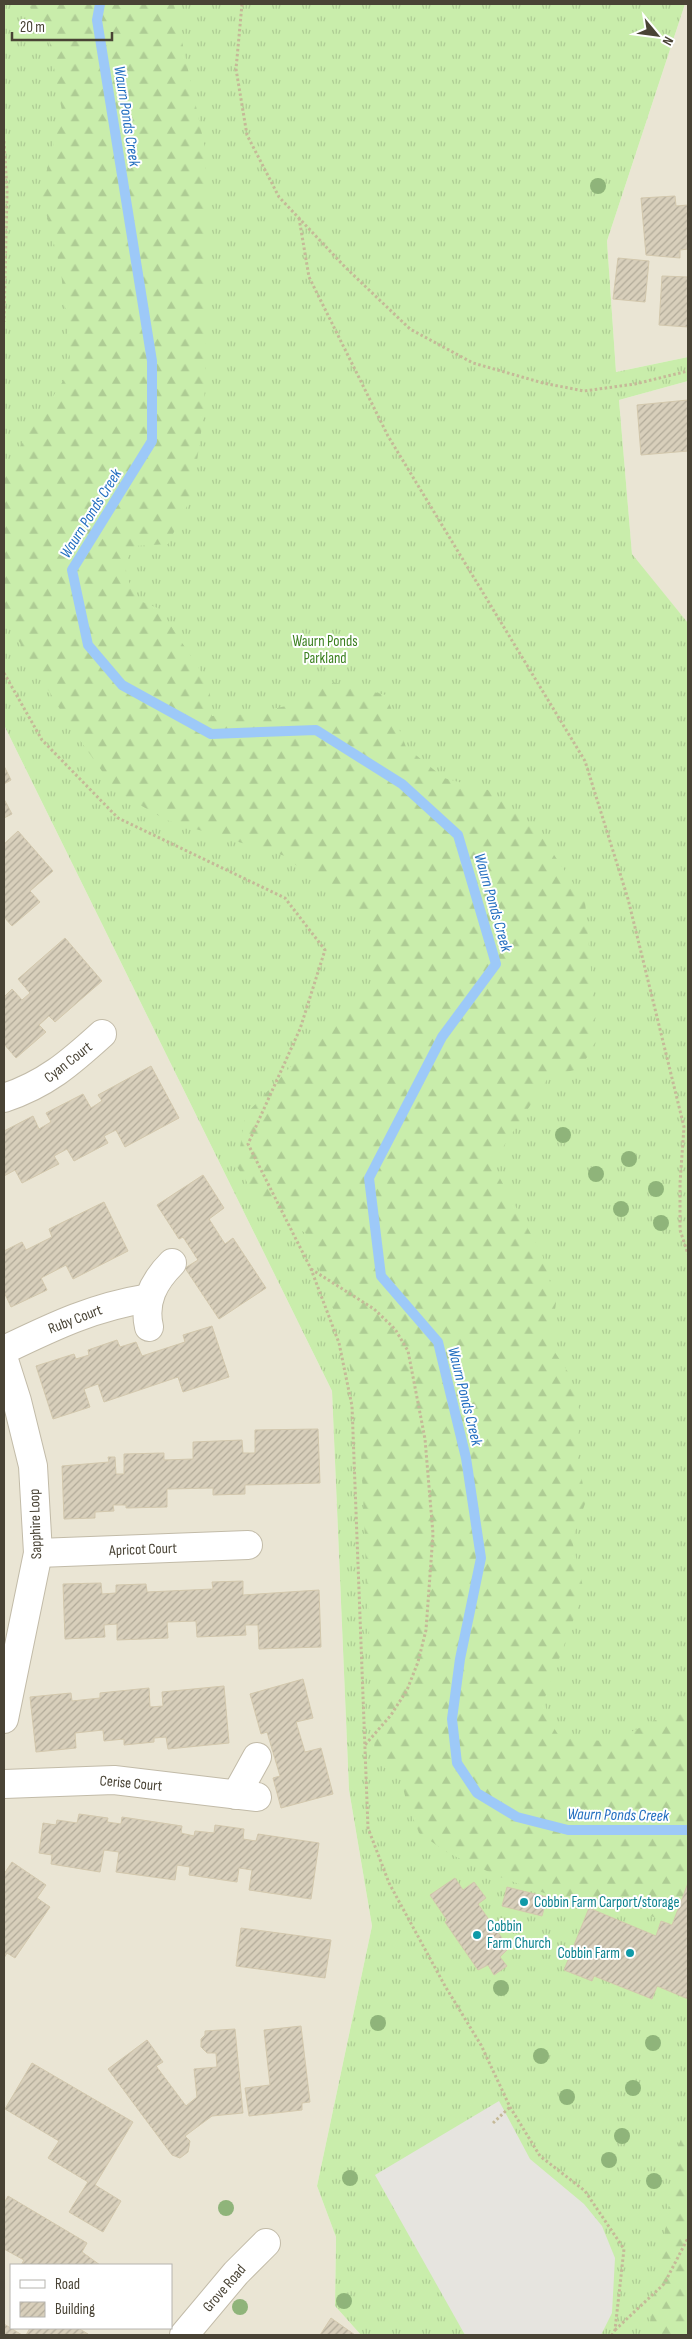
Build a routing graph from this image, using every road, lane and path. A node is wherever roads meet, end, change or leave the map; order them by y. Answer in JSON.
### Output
{"nodes":[{"id":1,"x":242,"y":4,"type":"edge"},
{"id":2,"x":4,"y":141,"type":"edge"},
{"id":3,"x":299,"y":218,"type":"junction"},
{"id":4,"x":4,"y":322,"type":"edge"},
{"id":5,"x":688,"y":371,"type":"edge"},
{"id":6,"x":4,"y":672,"type":"edge"},
{"id":7,"x":102,"y":1034,"type":"dead end"},
{"id":8,"x":4,"y":1098,"type":"edge"},
{"id":9,"x":688,"y":1254,"type":"edge"},
{"id":10,"x":172,"y":1263,"type":"dead end"},
{"id":11,"x":311,"y":1269,"type":"junction"},
{"id":12,"x":149,"y":1298,"type":"junction"},
{"id":13,"x":149,"y":1327,"type":"dead end"},
{"id":14,"x":5,"y":1363,"type":"edge"},
{"id":15,"x":248,"y":1545,"type":"dead end"},
{"id":16,"x":38,"y":1553,"type":"junction"},
{"id":17,"x":4,"y":1719,"type":"edge"},
{"id":18,"x":365,"y":1746,"type":"junction"},
{"id":19,"x":257,"y":1756,"type":"dead end"},
{"id":20,"x":4,"y":1784,"type":"edge"},
{"id":21,"x":510,"y":2107,"type":"junction"},
{"id":22,"x":493,"y":2123,"type":"dead end"},
{"id":23,"x":688,"y":2238,"type":"edge"},
{"id":24,"x":266,"y":2243,"type":"dead end"},
{"id":25,"x":615,"y":2330,"type":"junction"},
{"id":26,"x":184,"y":2335,"type":"edge"},
{"id":27,"x":612,"y":2335,"type":"edge"}],
"edges":[{"from":1,"to":3,"type":"path"},
{"from":2,"to":4,"type":"path"},
{"from":3,"to":5,"type":"path"},
{"from":3,"to":9,"type":"path"},
{"from":6,"to":11,"type":"path"},
{"from":7,"to":8,"type":"street","name":"Cyan Court"},
{"from":10,"to":12,"type":"street"},
{"from":11,"to":18,"type":"path"},
{"from":11,"to":18,"type":"path"},
{"from":12,"to":13,"type":"street"},
{"from":12,"to":14,"type":"street","name":"Ruby Court"},
{"from":14,"to":16,"type":"street","name":"Sapphire Loop"},
{"from":15,"to":16,"type":"street","name":"Apricot Court"},
{"from":16,"to":17,"type":"street","name":"Sapphire Loop"},
{"from":18,"to":21,"type":"path"},
{"from":19,"to":20,"type":"street","name":"Cerise Court"},
{"from":21,"to":22,"type":"path"},
{"from":21,"to":25,"type":"path"},
{"from":23,"to":25,"type":"path"},
{"from":24,"to":26,"type":"street","name":"Grove Road"},
{"from":25,"to":27,"type":"path"}]}
